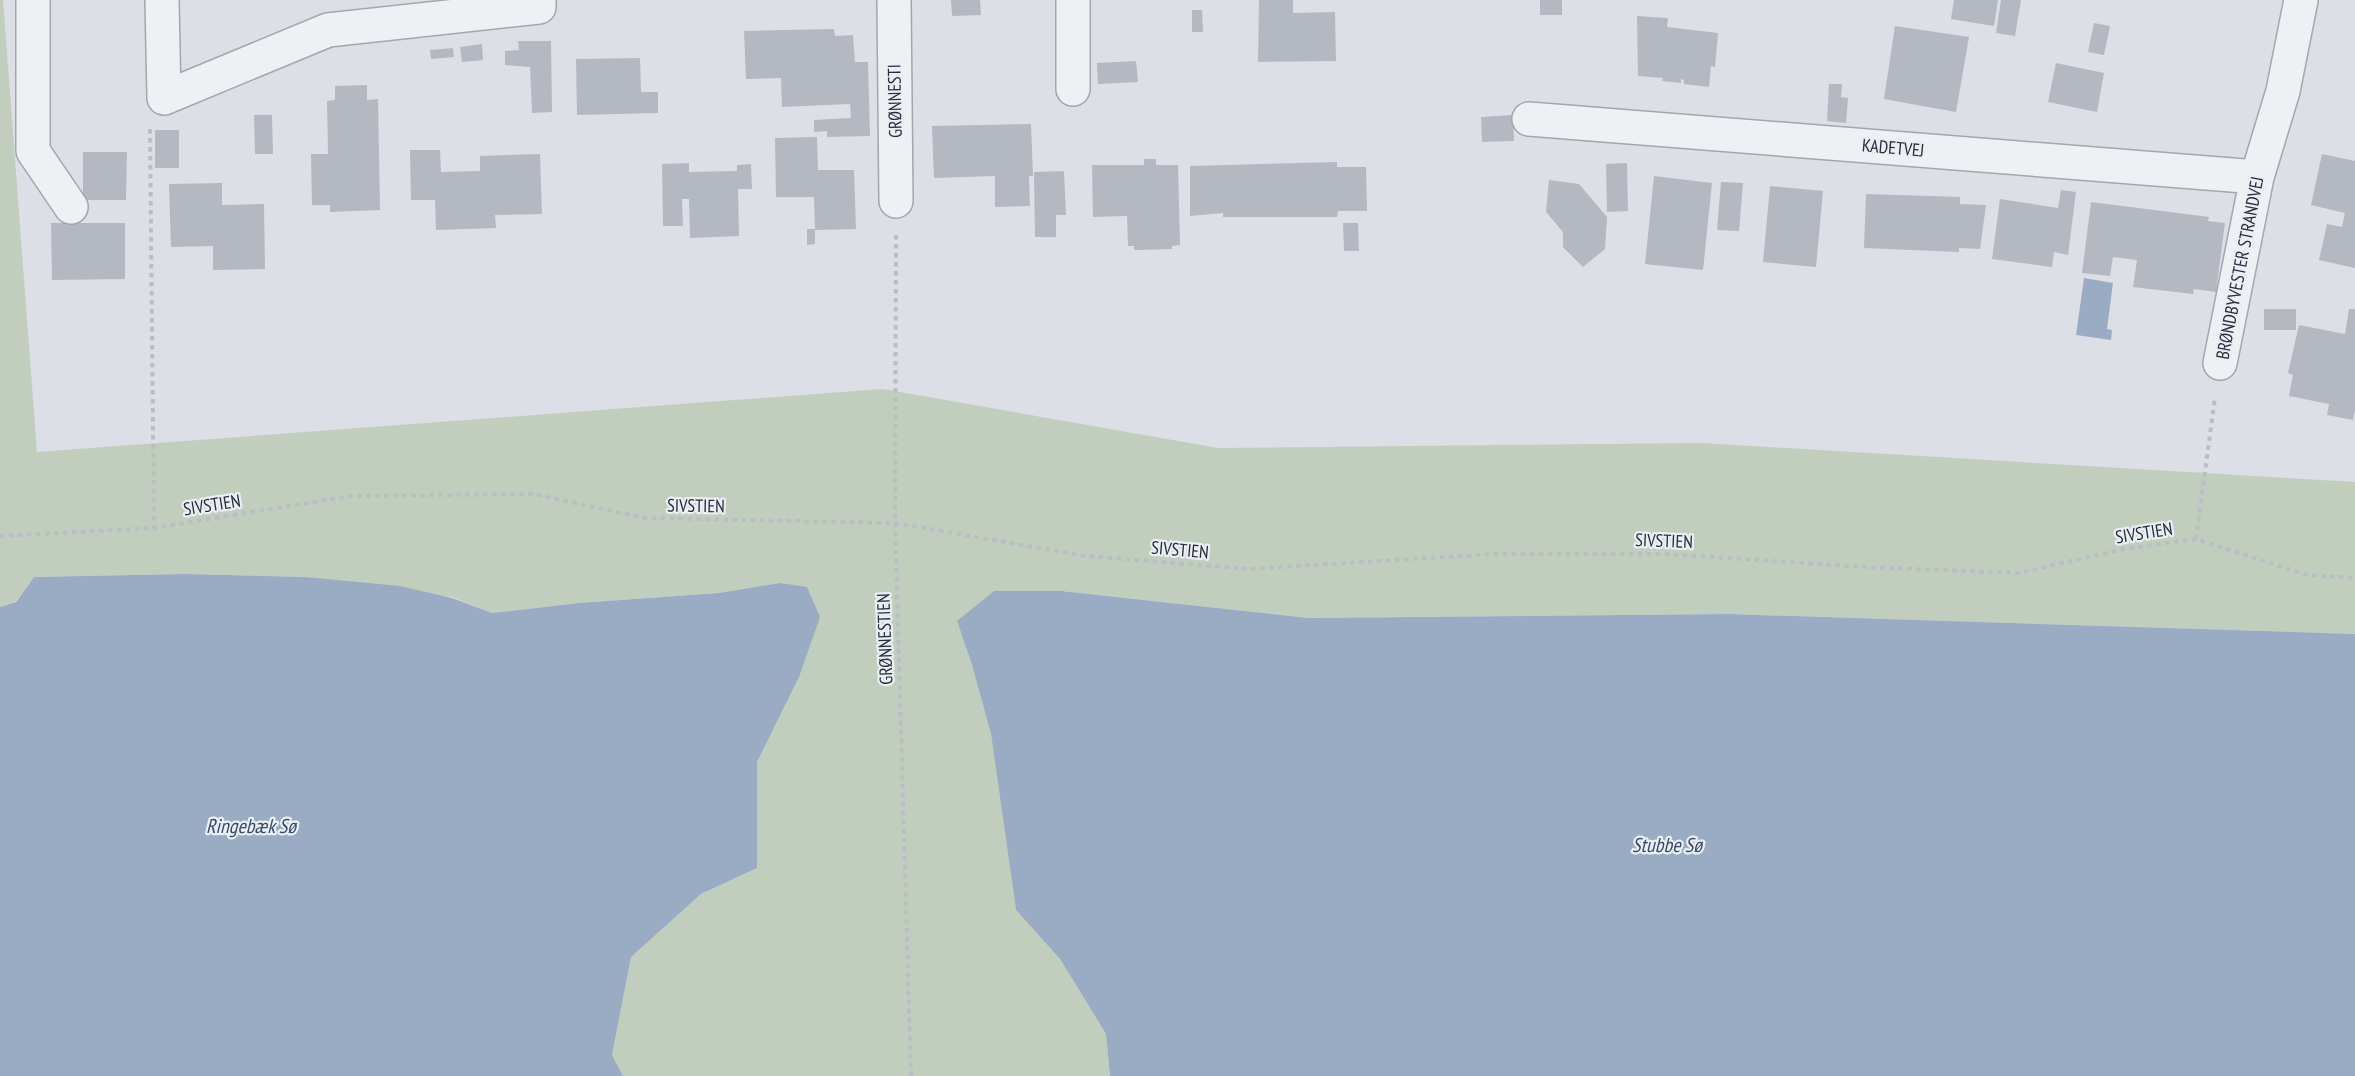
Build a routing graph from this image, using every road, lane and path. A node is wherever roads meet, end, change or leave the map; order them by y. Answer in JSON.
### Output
{"nodes":[{"id":1,"x":33,"y":0,"type":"edge"},
{"id":2,"x":162,"y":0,"type":"edge"},
{"id":3,"x":539,"y":0,"type":"edge"},
{"id":4,"x":894,"y":0,"type":"edge"},
{"id":5,"x":1072,"y":0,"type":"edge"},
{"id":6,"x":2301,"y":0,"type":"edge"},
{"id":7,"x":398,"y":12,"type":"edge"},
{"id":8,"x":1073,"y":89,"type":"dead end"},
{"id":9,"x":1529,"y":119,"type":"dead end"},
{"id":10,"x":150,"y":120,"type":"dead end"},
{"id":11,"x":2257,"y":177,"type":"junction"},
{"id":12,"x":896,"y":201,"type":"joint"},
{"id":13,"x":71,"y":207,"type":"dead end"},
{"id":14,"x":2220,"y":363,"type":"joint"},
{"id":15,"x":895,"y":523,"type":"junction"},
{"id":16,"x":153,"y":528,"type":"junction"},
{"id":17,"x":0,"y":536,"type":"edge"},
{"id":18,"x":2196,"y":539,"type":"junction"},
{"id":19,"x":2355,"y":578,"type":"edge"},
{"id":20,"x":911,"y":1076,"type":"edge"}],
"edges":[{"from":1,"to":13,"type":"street"},
{"from":2,"to":7,"type":"street"},
{"from":3,"to":7,"type":"street"},
{"from":4,"to":12,"type":"street","name":"GRØNNESTI"},
{"from":5,"to":8,"type":"street"},
{"from":6,"to":11,"type":"street","name":"BRØNDBYVESTER STRANDVEJ"},
{"from":9,"to":11,"type":"street","name":"KADETVEJ"},
{"from":10,"to":16,"type":"path"},
{"from":11,"to":14,"type":"street","name":"BRØNDBYVESTER STRANDVEJ"},
{"from":12,"to":15,"type":"path","name":"GRØNNESTIEN"},
{"from":14,"to":18,"type":"path","name":"BRØNDBYVESTER STRANDVEJ"},
{"from":15,"to":16,"type":"path","name":"SIVSTIEN"},
{"from":15,"to":18,"type":"path","name":"SIVSTIEN"},
{"from":15,"to":20,"type":"path","name":"GRØNNESTIEN"},
{"from":16,"to":17,"type":"path","name":"SIVSTIEN"},
{"from":18,"to":19,"type":"path","name":"SIVSTIEN"}]}
